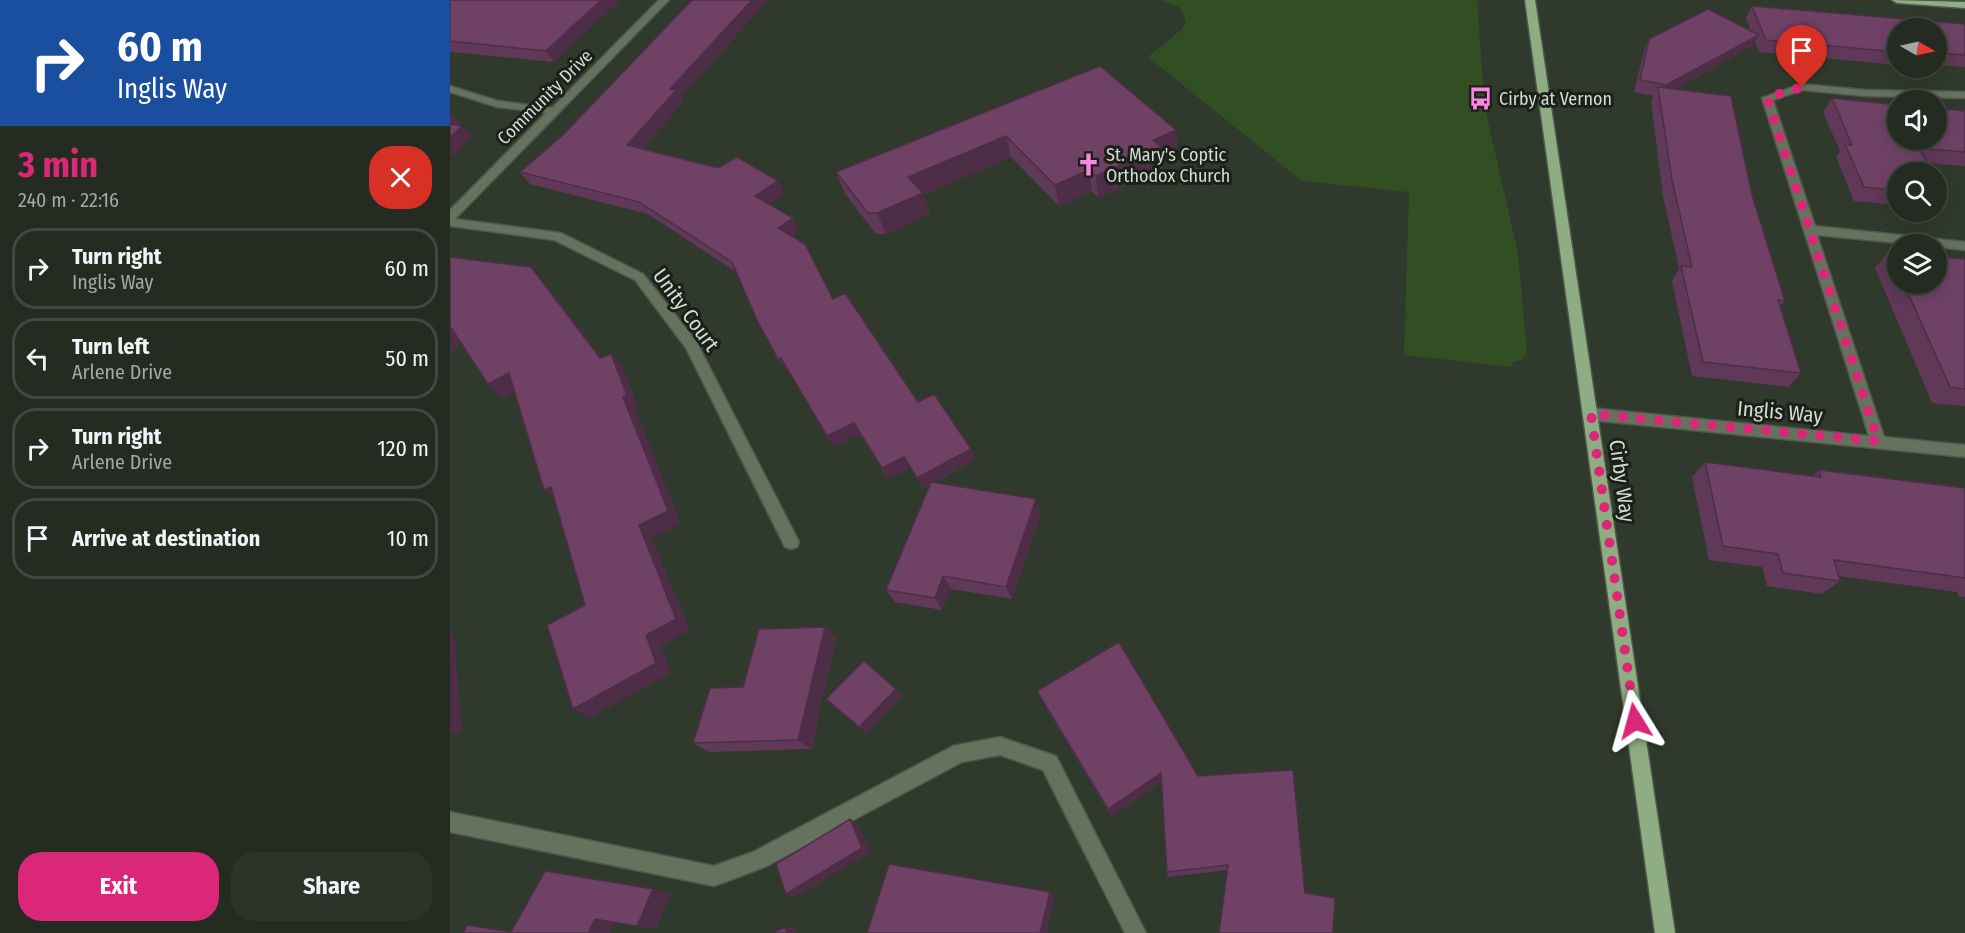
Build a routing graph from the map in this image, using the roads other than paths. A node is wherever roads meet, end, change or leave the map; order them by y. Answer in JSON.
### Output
{"nodes":[{"id":1,"x":663,"y":0,"type":"edge"},
{"id":2,"x":1530,"y":0,"type":"edge"},
{"id":3,"x":1897,"y":0,"type":"edge"},
{"id":4,"x":1965,"y":5,"type":"edge"},
{"id":5,"x":450,"y":89,"type":"edge"},
{"id":6,"x":1965,"y":95,"type":"edge"},
{"id":7,"x":554,"y":111,"type":"junction"},
{"id":8,"x":450,"y":217,"type":"edge"},
{"id":9,"x":450,"y":222,"type":"edge"},
{"id":10,"x":1810,"y":230,"type":"junction"},
{"id":11,"x":1965,"y":246,"type":"edge"},
{"id":12,"x":1591,"y":414,"type":"junction"},
{"id":13,"x":1878,"y":441,"type":"junction"},
{"id":14,"x":1965,"y":452,"type":"edge"},
{"id":15,"x":791,"y":542,"type":"dead end"},
{"id":16,"x":450,"y":822,"type":"edge"},
{"id":17,"x":1136,"y":933,"type":"edge"},
{"id":18,"x":1665,"y":933,"type":"edge"}],
"edges":[{"from":1,"to":7,"type":"street","name":"Community Drive"},
{"from":2,"to":12,"type":"main road","name":"Cirby Way"},
{"from":3,"to":4,"type":"main road"},
{"from":5,"to":7,"type":"street"},
{"from":6,"to":10,"type":"street"},
{"from":7,"to":8,"type":"street","name":"Community Drive"},
{"from":9,"to":15,"type":"street","name":"Unity Court"},
{"from":10,"to":11,"type":"street"},
{"from":10,"to":13,"type":"street"},
{"from":12,"to":13,"type":"street","name":"Inglis Way"},
{"from":12,"to":18,"type":"main road","name":"Cirby Way"},
{"from":13,"to":14,"type":"street","name":"Inglis Way"},
{"from":16,"to":17,"type":"street"}]}
